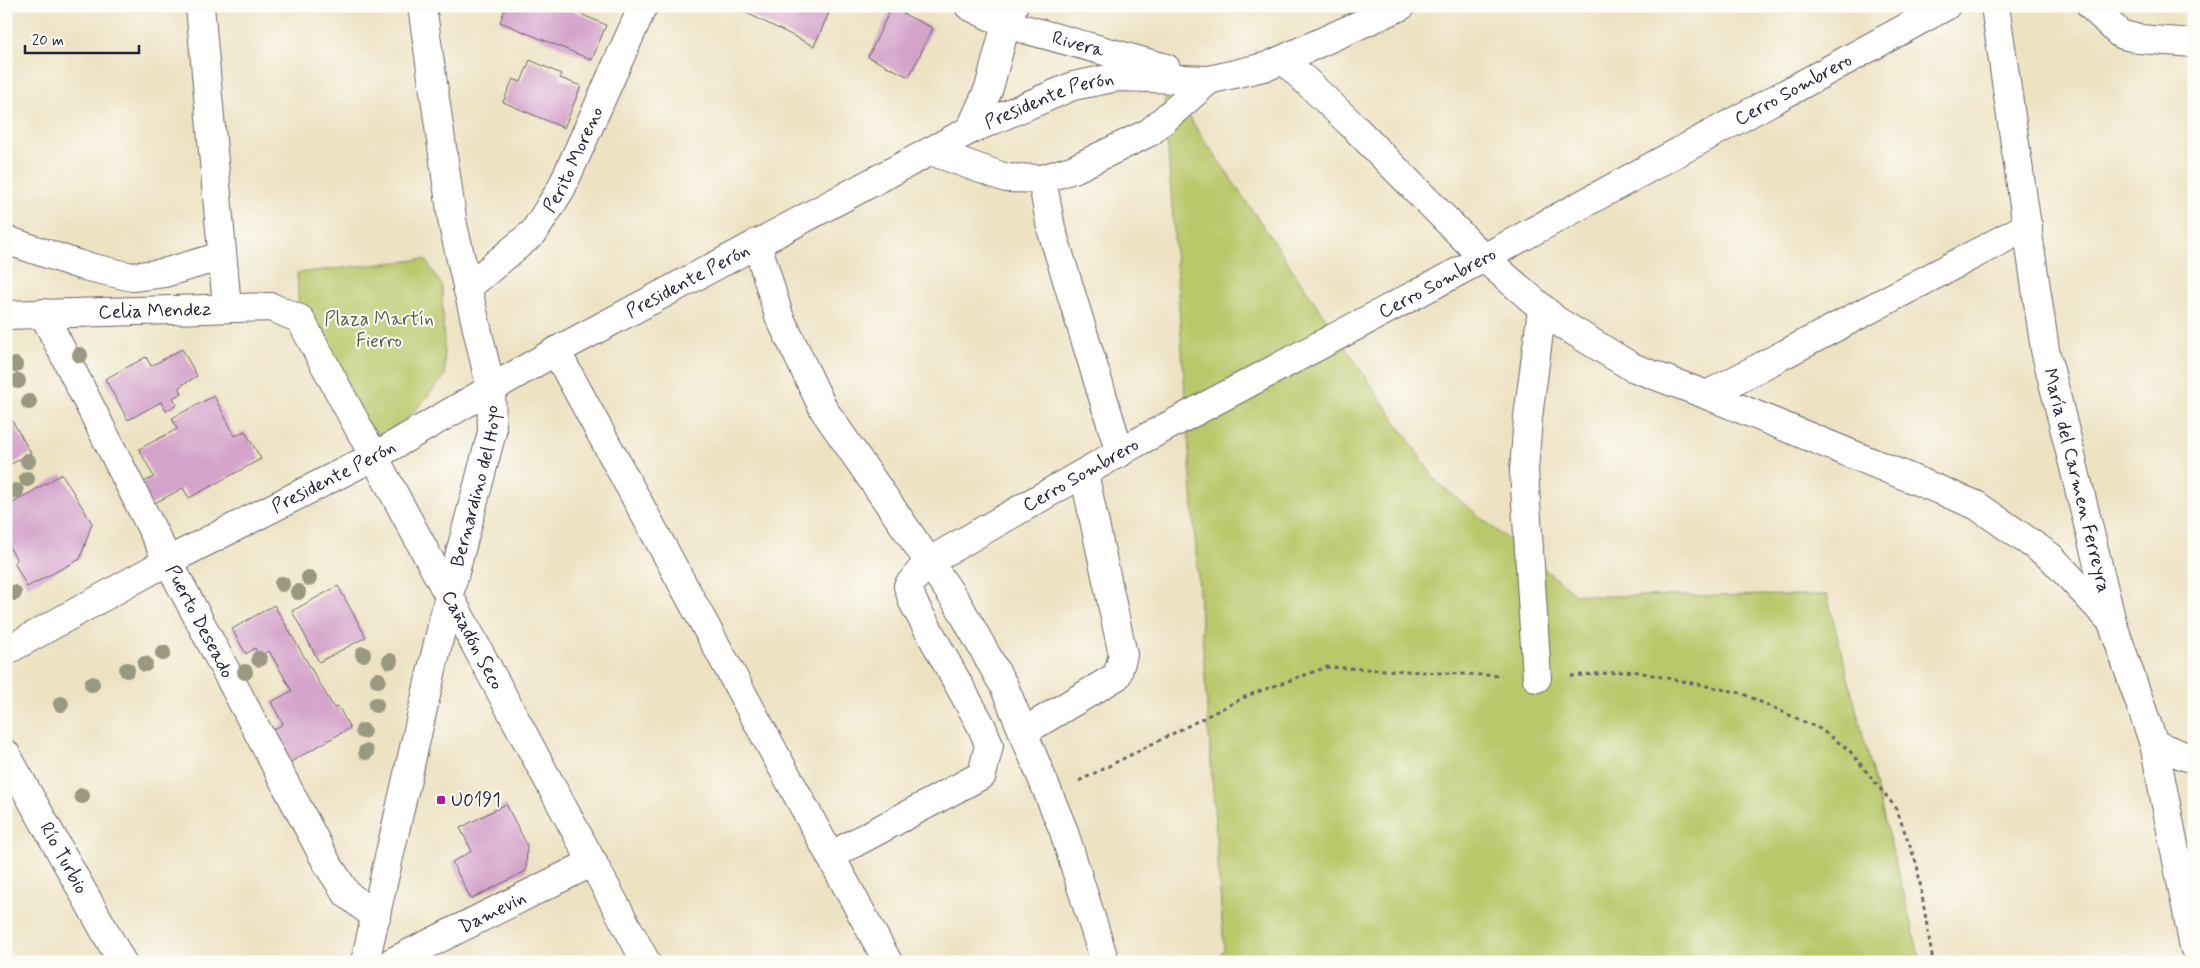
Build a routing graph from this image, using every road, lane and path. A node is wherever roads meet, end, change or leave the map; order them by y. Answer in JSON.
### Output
{"nodes":[{"id":1,"x":200,"y":6,"type":"edge"},
{"id":2,"x":422,"y":6,"type":"edge"},
{"id":3,"x":643,"y":6,"type":"edge"},
{"id":4,"x":968,"y":6,"type":"edge"},
{"id":5,"x":1401,"y":6,"type":"edge"},
{"id":6,"x":1946,"y":6,"type":"edge"},
{"id":7,"x":1995,"y":6,"type":"edge"},
{"id":8,"x":2091,"y":6,"type":"edge"},
{"id":9,"x":1371,"y":14,"type":"edge"},
{"id":10,"x":1010,"y":15,"type":"edge"},
{"id":11,"x":2194,"y":43,"type":"edge"},
{"id":12,"x":1284,"y":60,"type":"junction"},
{"id":13,"x":1209,"y":80,"type":"junction"},
{"id":14,"x":970,"y":130,"type":"junction"},
{"id":15,"x":931,"y":151,"type":"junction"},
{"id":16,"x":1042,"y":179,"type":"junction"},
{"id":17,"x":2028,"y":226,"type":"junction"},
{"id":18,"x":6,"y":240,"type":"edge"},
{"id":19,"x":757,"y":243,"type":"junction"},
{"id":20,"x":222,"y":256,"type":"junction"},
{"id":21,"x":1484,"y":258,"type":"junction"},
{"id":22,"x":467,"y":288,"type":"junction"},
{"id":23,"x":227,"y":307,"type":"junction"},
{"id":24,"x":1542,"y":309,"type":"junction"},
{"id":25,"x":43,"y":313,"type":"junction"},
{"id":26,"x":6,"y":315,"type":"edge"},
{"id":27,"x":300,"y":319,"type":"joint"},
{"id":28,"x":556,"y":351,"type":"junction"},
{"id":29,"x":491,"y":389,"type":"junction"},
{"id":30,"x":1707,"y":395,"type":"junction"},
{"id":31,"x":1120,"y":453,"type":"junction"},
{"id":32,"x":375,"y":456,"type":"junction"},
{"id":33,"x":1084,"y":473,"type":"junction"},
{"id":34,"x":168,"y":562,"type":"junction"},
{"id":35,"x":928,"y":562,"type":"junction"},
{"id":36,"x":449,"y":595,"type":"junction"},
{"id":37,"x":2112,"y":622,"type":"junction"},
{"id":38,"x":6,"y":651,"type":"edge"},
{"id":39,"x":1537,"y":678,"type":"junction"},
{"id":40,"x":1023,"y":732,"type":"junction"},
{"id":41,"x":2154,"y":744,"type":"junction"},
{"id":42,"x":6,"y":754,"type":"edge"},
{"id":43,"x":2194,"y":757,"type":"edge"},
{"id":44,"x":1049,"y":796,"type":"junction"},
{"id":45,"x":830,"y":856,"type":"junction"},
{"id":46,"x":593,"y":862,"type":"junction"},
{"id":47,"x":376,"y":917,"type":"junction"},
{"id":48,"x":2194,"y":947,"type":"edge"},
{"id":49,"x":122,"y":962,"type":"edge"},
{"id":50,"x":365,"y":962,"type":"edge"},
{"id":51,"x":392,"y":962,"type":"edge"},
{"id":52,"x":646,"y":962,"type":"edge"},
{"id":53,"x":888,"y":962,"type":"edge"},
{"id":54,"x":1106,"y":962,"type":"edge"},
{"id":55,"x":1933,"y":962,"type":"edge"}],
"edges":[{"from":1,"to":20,"type":"street"},
{"from":2,"to":22,"type":"street","name":"Bernardino del Hoyo"},
{"from":3,"to":22,"type":"street","name":"Perito Moreno"},
{"from":4,"to":10,"type":"street","name":"Rivera"},
{"from":5,"to":9,"type":"street","name":"Presidente Perón"},
{"from":6,"to":21,"type":"street","name":"Cerro Sombrero"},
{"from":7,"to":17,"type":"street","name":"María del Carmen Ferreyra"},
{"from":8,"to":11,"type":"street"},
{"from":9,"to":12,"type":"street","name":"Presidente Perón"},
{"from":10,"to":13,"type":"street","name":"Rivera"},
{"from":10,"to":14,"type":"street"},
{"from":12,"to":13,"type":"street","name":"Presidente Perón"},
{"from":12,"to":21,"type":"street"},
{"from":13,"to":14,"type":"street","name":"Presidente Perón"},
{"from":13,"to":16,"type":"street"},
{"from":14,"to":15,"type":"street","name":"Presidente Perón"},
{"from":15,"to":16,"type":"street"},
{"from":15,"to":19,"type":"street","name":"Presidente Perón"},
{"from":16,"to":31,"type":"street"},
{"from":17,"to":30,"type":"street"},
{"from":17,"to":37,"type":"street","name":"María del Carmen Ferreyra"},
{"from":18,"to":20,"type":"street"},
{"from":19,"to":28,"type":"street","name":"Presidente Perón"},
{"from":19,"to":35,"type":"street"},
{"from":20,"to":23,"type":"street"},
{"from":21,"to":24,"type":"street"},
{"from":21,"to":31,"type":"street","name":"Cerro Sombrero"},
{"from":22,"to":29,"type":"street","name":"Bernardino del Hoyo"},
{"from":23,"to":25,"type":"street","name":"Celia Mendez"},
{"from":23,"to":27,"type":"street","name":"Celia Mendez"},
{"from":24,"to":30,"type":"street"},
{"from":24,"to":39,"type":"street"},
{"from":25,"to":26,"type":"street","name":"Celia Mendez"},
{"from":25,"to":34,"type":"street","name":"Puerto Deseado"},
{"from":27,"to":32,"type":"street","name":"Cañadón Seco"},
{"from":28,"to":29,"type":"street","name":"Presidente Perón"},
{"from":28,"to":45,"type":"street"},
{"from":29,"to":32,"type":"street","name":"Presidente Perón"},
{"from":29,"to":36,"type":"street","name":"Bernardino del Hoyo"},
{"from":30,"to":37,"type":"street"},
{"from":31,"to":33,"type":"street","name":"Cerro Sombrero"},
{"from":32,"to":34,"type":"street","name":"Presidente Perón"},
{"from":32,"to":36,"type":"street","name":"Cañadón Seco"},
{"from":33,"to":35,"type":"street","name":"Cerro Sombrero"},
{"from":33,"to":40,"type":"street"},
{"from":34,"to":38,"type":"street","name":"Presidente Perón"},
{"from":34,"to":47,"type":"street","name":"Puerto Deseado"},
{"from":35,"to":40,"type":"street"},
{"from":35,"to":45,"type":"street"},
{"from":36,"to":46,"type":"street","name":"Cañadón Seco"},
{"from":36,"to":47,"type":"street","name":"Bernardino del Hoyo"},
{"from":37,"to":41,"type":"street","name":"María del Carmen Ferreyra"},
{"from":39,"to":44,"type":"path"},
{"from":39,"to":55,"type":"path"},
{"from":40,"to":44,"type":"street"},
{"from":41,"to":43,"type":"street"},
{"from":41,"to":48,"type":"street","name":"María del Carmen Ferreyra"},
{"from":42,"to":49,"type":"street","name":"Río Turbio"},
{"from":44,"to":54,"type":"street"},
{"from":45,"to":53,"type":"street"},
{"from":46,"to":51,"type":"street","name":"Damevin"},
{"from":46,"to":52,"type":"street","name":"Cañadón Seco"},
{"from":47,"to":50,"type":"street","name":"Bernardino del Hoyo"}]}
